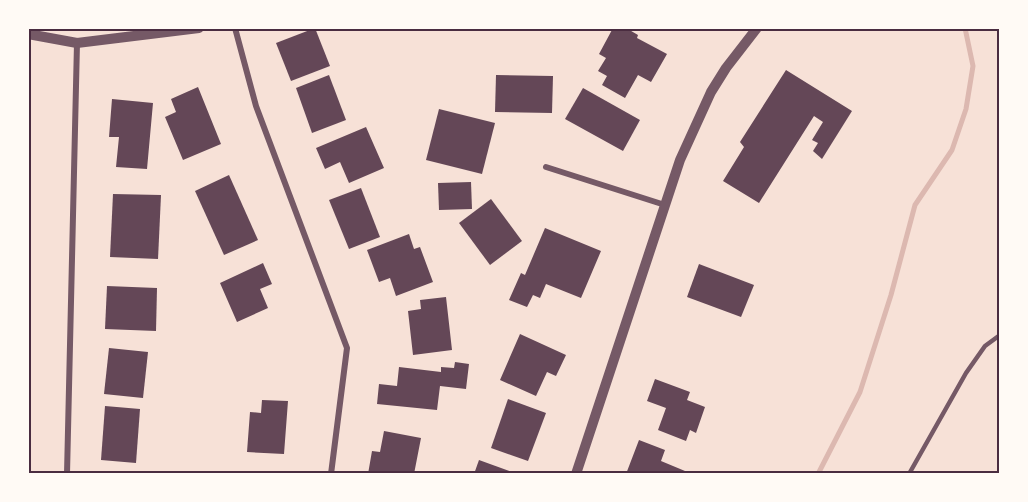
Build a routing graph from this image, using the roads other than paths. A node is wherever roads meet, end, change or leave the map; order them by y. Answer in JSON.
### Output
{"nodes":[{"id":1,"x":199,"y":28,"type":"edge"},
{"id":2,"x":235,"y":28,"type":"edge"},
{"id":3,"x":758,"y":28,"type":"edge"},
{"id":4,"x":28,"y":34,"type":"edge"},
{"id":5,"x":77,"y":43,"type":"junction"},
{"id":6,"x":546,"y":167,"type":"dead end"},
{"id":7,"x":665,"y":205,"type":"junction"},
{"id":8,"x":999,"y":335,"type":"edge"},
{"id":9,"x":67,"y":474,"type":"edge"},
{"id":10,"x":331,"y":474,"type":"edge"},
{"id":11,"x":576,"y":474,"type":"edge"},
{"id":12,"x":909,"y":474,"type":"edge"}],
"edges":[{"from":1,"to":5,"type":"street"},
{"from":2,"to":10,"type":"street"},
{"from":3,"to":7,"type":"street"},
{"from":4,"to":5,"type":"street"},
{"from":5,"to":9,"type":"street"},
{"from":6,"to":7,"type":"street"},
{"from":7,"to":11,"type":"street"},
{"from":8,"to":12,"type":"lane"}]}
